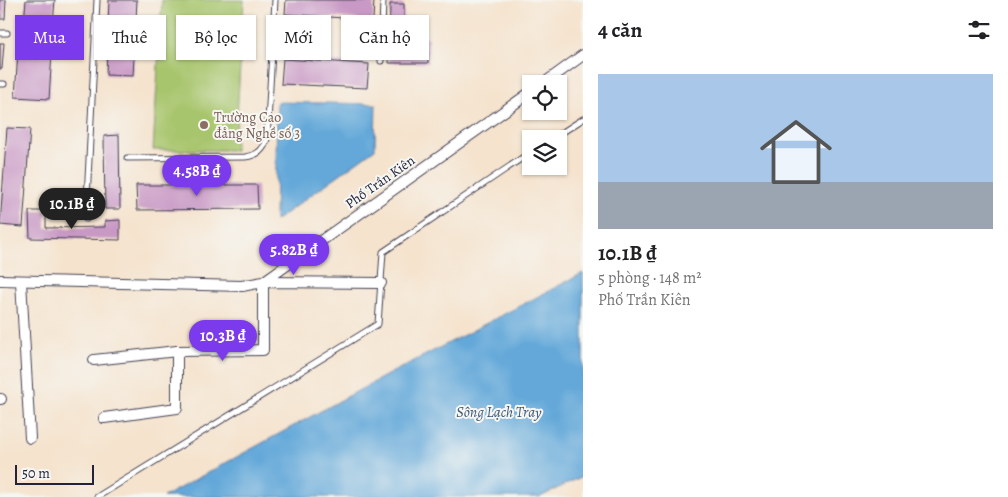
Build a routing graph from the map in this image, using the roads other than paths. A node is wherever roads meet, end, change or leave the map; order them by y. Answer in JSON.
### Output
{"nodes":[{"id":1,"x":97,"y":0,"type":"edge"},
{"id":2,"x":276,"y":0,"type":"edge"},
{"id":3,"x":383,"y":0,"type":"edge"},
{"id":4,"x":0,"y":32,"type":"edge"},
{"id":5,"x":8,"y":33,"type":"dead end"},
{"id":6,"x":583,"y":55,"type":"edge"},
{"id":7,"x":381,"y":61,"type":"dead end"},
{"id":8,"x":555,"y":75,"type":"edge"},
{"id":9,"x":522,"y":98,"type":"edge"},
{"id":10,"x":583,"y":119,"type":"edge"},
{"id":11,"x":566,"y":130,"type":"edge"},
{"id":12,"x":127,"y":158,"type":"dead end"},
{"id":13,"x":522,"y":158,"type":"edge"},
{"id":14,"x":86,"y":219,"type":"dead end"},
{"id":15,"x":0,"y":280,"type":"edge"},
{"id":16,"x":21,"y":281,"type":"junction"},
{"id":17,"x":263,"y":282,"type":"junction"},
{"id":18,"x":381,"y":283,"type":"junction"},
{"id":19,"x":177,"y":352,"type":"junction"},
{"id":20,"x":94,"y":360,"type":"dead end"},
{"id":21,"x":104,"y":418,"type":"dead end"},
{"id":22,"x":30,"y":438,"type":"dead end"},
{"id":23,"x":97,"y":497,"type":"edge"}],
"edges":[{"from":1,"to":14,"type":"lane"},
{"from":2,"to":12,"type":"lane"},
{"from":3,"to":7,"type":"lane"},
{"from":4,"to":5,"type":"lane"},
{"from":6,"to":8,"type":"street"},
{"from":9,"to":17,"type":"street","name":"Phố Trần Kiên"},
{"from":10,"to":11,"type":"lane"},
{"from":13,"to":18,"type":"lane"},
{"from":15,"to":16,"type":"street","name":"Phố Trần Kiên"},
{"from":16,"to":17,"type":"street","name":"Phố Trần Kiên"},
{"from":16,"to":22,"type":"street"},
{"from":17,"to":18,"type":"street"},
{"from":17,"to":19,"type":"street"},
{"from":18,"to":23,"type":"lane"},
{"from":19,"to":20,"type":"street"},
{"from":19,"to":21,"type":"street"}]}
